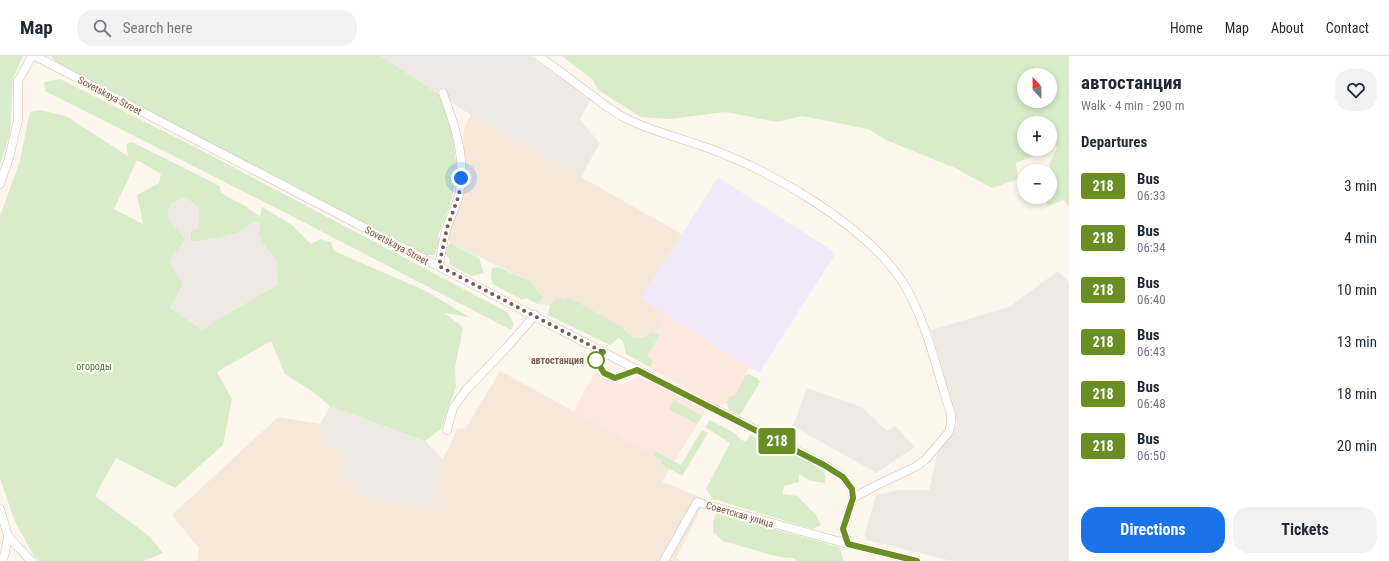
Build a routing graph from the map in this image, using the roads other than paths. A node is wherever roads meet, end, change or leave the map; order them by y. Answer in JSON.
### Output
{"nodes":[{"id":1,"x":32,"y":56,"type":"edge"},
{"id":2,"x":35,"y":56,"type":"edge"},
{"id":3,"x":539,"y":56,"type":"edge"},
{"id":4,"x":443,"y":93,"type":"dead end"},
{"id":5,"x":0,"y":184,"type":"edge"},
{"id":6,"x":439,"y":266,"type":"junction"},
{"id":7,"x":534,"y":315,"type":"junction"},
{"id":8,"x":447,"y":430,"type":"dead end"},
{"id":9,"x":853,"y":498,"type":"junction"},
{"id":10,"x":0,"y":509,"type":"edge"},
{"id":11,"x":8,"y":536,"type":"junction"},
{"id":12,"x":848,"y":544,"type":"junction"},
{"id":13,"x":2,"y":561,"type":"edge"},
{"id":14,"x":31,"y":561,"type":"edge"},
{"id":15,"x":664,"y":561,"type":"edge"},
{"id":16,"x":916,"y":561,"type":"edge"}],
"edges":[{"from":1,"to":5,"type":"street"},
{"from":2,"to":6,"type":"street","name":"Sovetskaya Street"},
{"from":3,"to":9,"type":"street"},
{"from":4,"to":6,"type":"street"},
{"from":6,"to":7,"type":"street","name":"Sovetskaya Street"},
{"from":7,"to":8,"type":"street"},
{"from":7,"to":9,"type":"street","name":"Sovetskaya Street"},
{"from":9,"to":12,"type":"street"},
{"from":10,"to":11,"type":"street"},
{"from":11,"to":13,"type":"street"},
{"from":11,"to":14,"type":"street"},
{"from":12,"to":15,"type":"street","name":"Советская улица"},
{"from":12,"to":16,"type":"street"}]}
